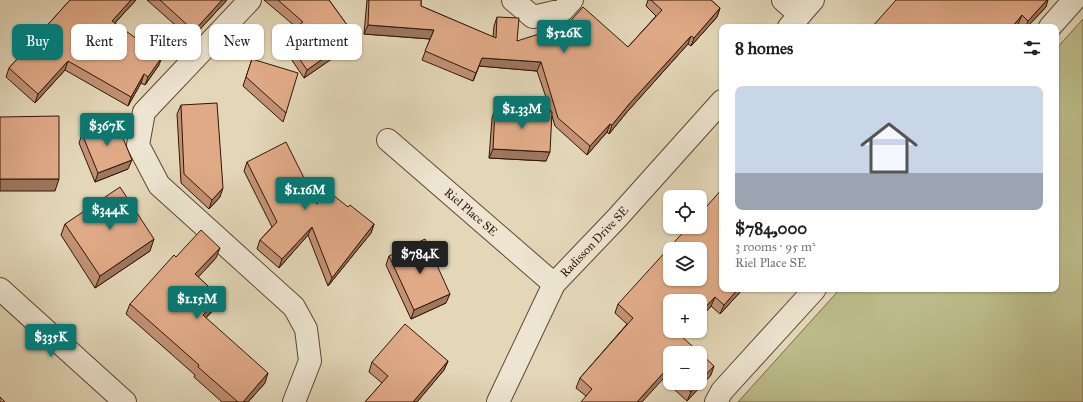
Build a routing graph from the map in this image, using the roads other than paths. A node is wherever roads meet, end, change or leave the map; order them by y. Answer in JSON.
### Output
{"nodes":[{"id":1,"x":250,"y":0,"type":"edge"},
{"id":2,"x":513,"y":0,"type":"edge"},
{"id":3,"x":572,"y":0,"type":"edge"},
{"id":4,"x":783,"y":0,"type":"edge"},
{"id":5,"x":1074,"y":0,"type":"edge"},
{"id":6,"x":801,"y":14,"type":"edge"},
{"id":7,"x":1053,"y":24,"type":"edge"},
{"id":8,"x":719,"y":104,"type":"edge"},
{"id":9,"x":388,"y":140,"type":"dead end"},
{"id":10,"x":554,"y":284,"type":"junction"},
{"id":11,"x":0,"y":289,"type":"edge"},
{"id":12,"x":812,"y":292,"type":"edge"},
{"id":13,"x":125,"y":402,"type":"edge"},
{"id":14,"x":294,"y":402,"type":"edge"},
{"id":15,"x":498,"y":402,"type":"edge"},
{"id":16,"x":716,"y":402,"type":"edge"}],
"edges":[{"from":1,"to":14,"type":"street"},
{"from":2,"to":3,"type":"street"},
{"from":4,"to":6,"type":"street"},
{"from":5,"to":7,"type":"street"},
{"from":8,"to":10,"type":"street","name":"Radisson Drive SE"},
{"from":9,"to":10,"type":"street","name":"Riel Place SE"},
{"from":10,"to":15,"type":"street","name":"Radisson Drive SE"},
{"from":11,"to":13,"type":"street"},
{"from":12,"to":16,"type":"street"}]}
